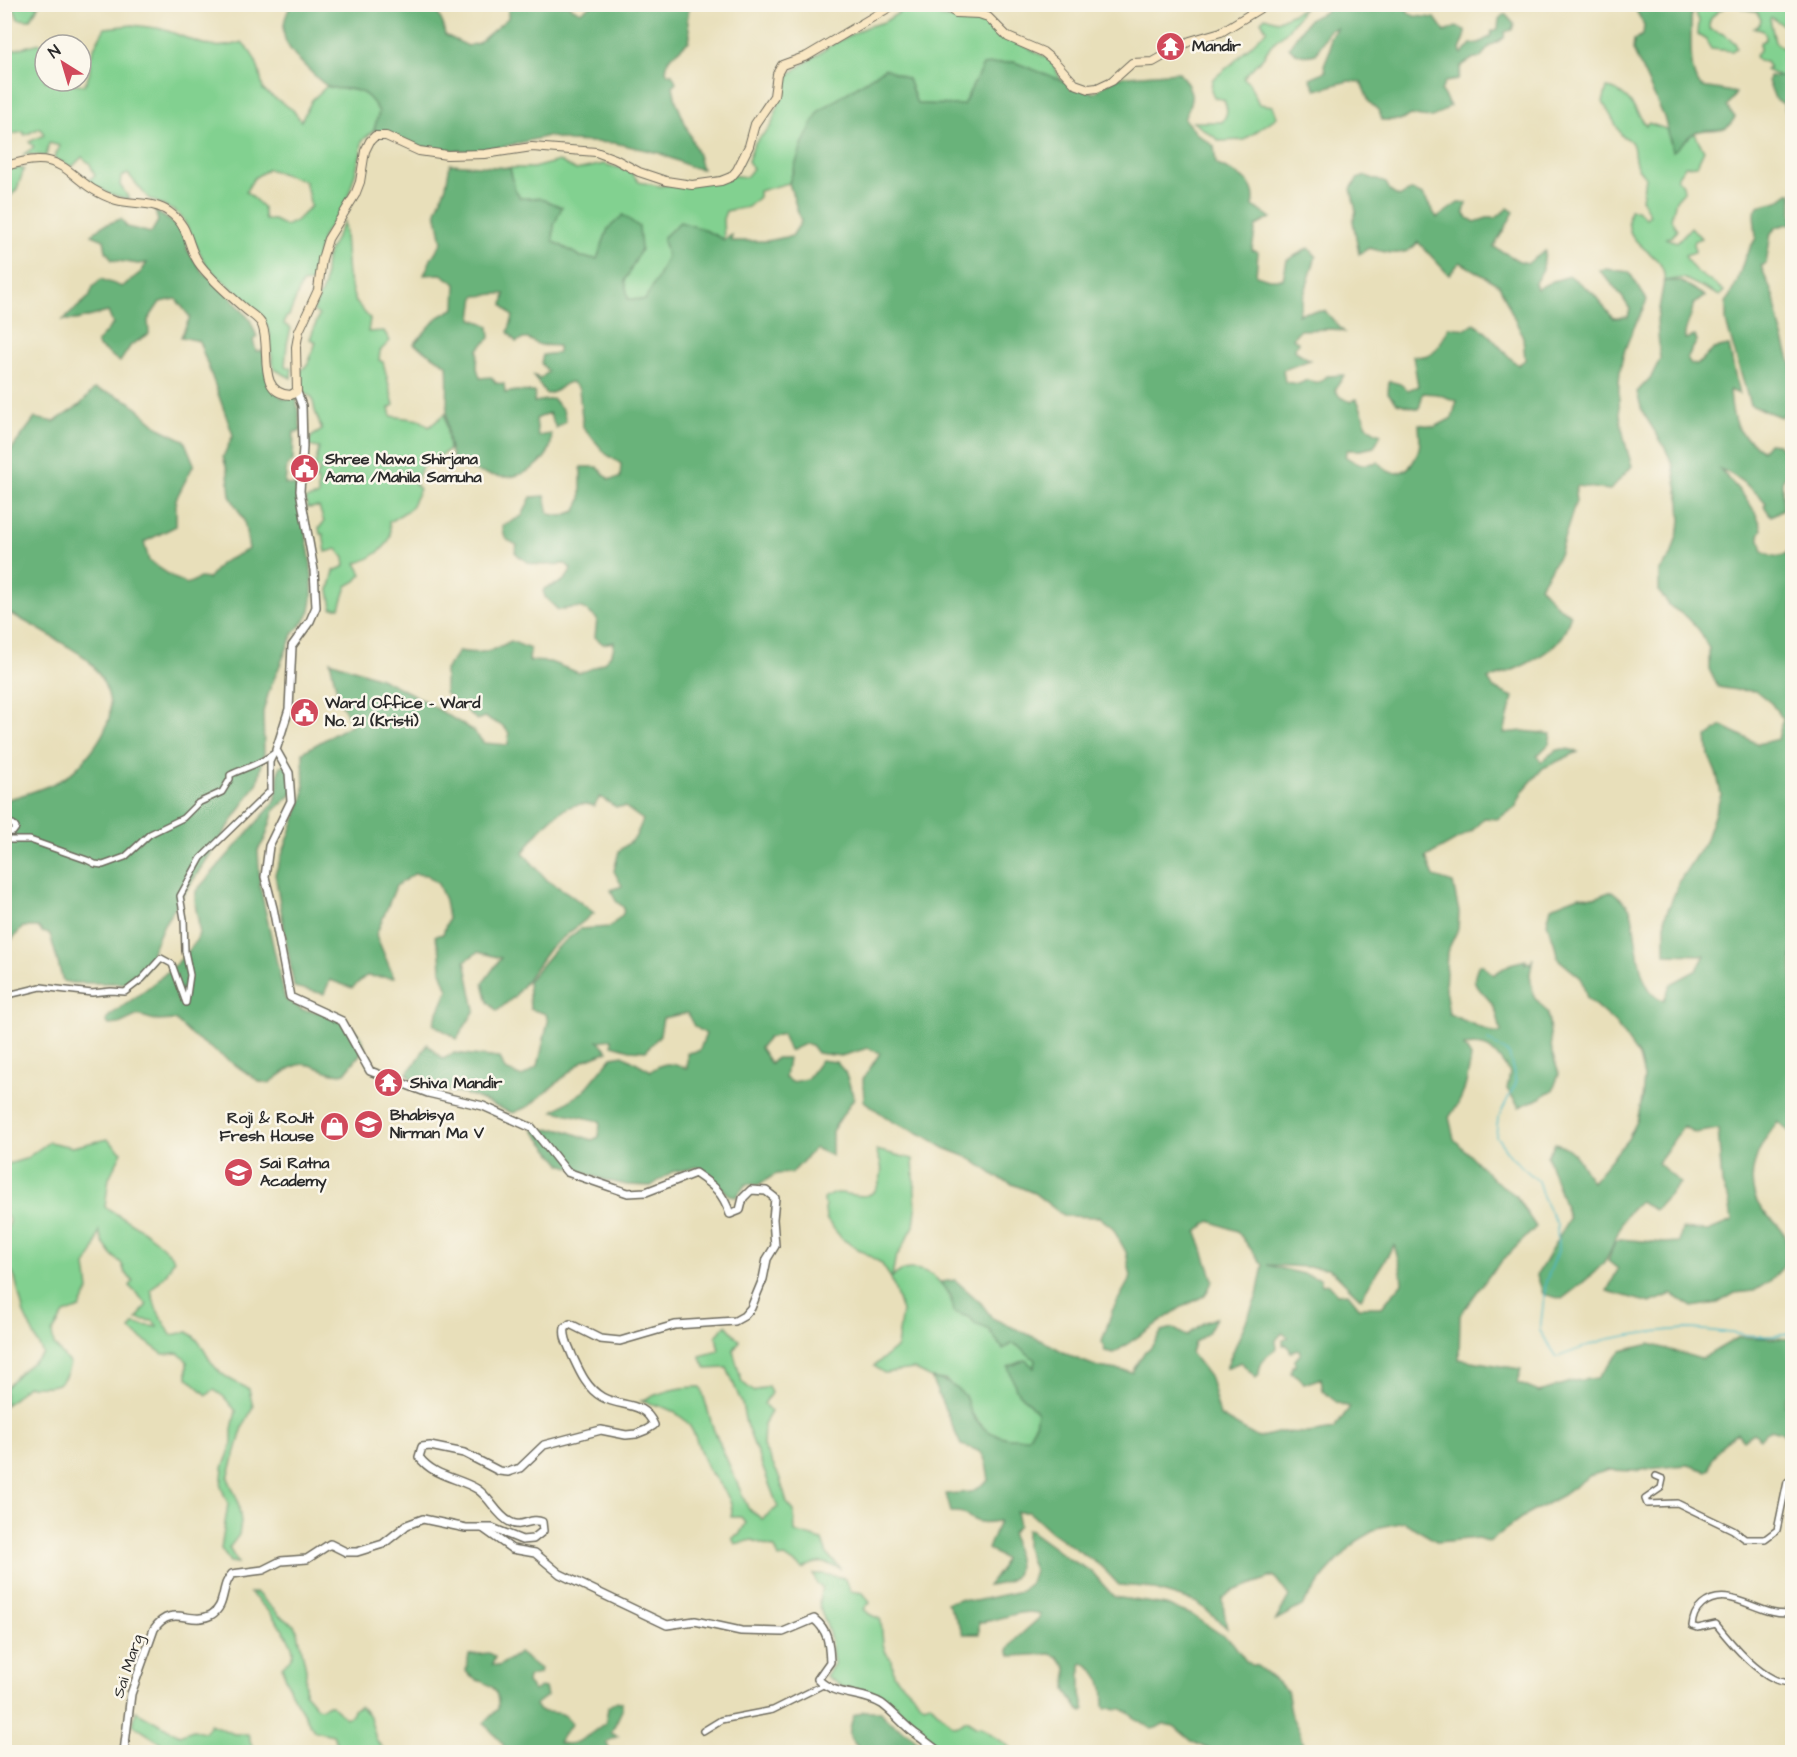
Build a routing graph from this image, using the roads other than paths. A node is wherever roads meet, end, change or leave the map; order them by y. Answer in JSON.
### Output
{"nodes":[{"id":1,"x":895,"y":4,"type":"edge"},
{"id":2,"x":941,"y":4,"type":"edge"},
{"id":3,"x":1266,"y":4,"type":"edge"},
{"id":4,"x":4,"y":166,"type":"edge"},
{"id":5,"x":297,"y":392,"type":"junction"},
{"id":6,"x":275,"y":752,"type":"junction"},
{"id":7,"x":4,"y":824,"type":"edge"},
{"id":8,"x":4,"y":834,"type":"edge"},
{"id":9,"x":4,"y":840,"type":"edge"},
{"id":10,"x":4,"y":996,"type":"edge"},
{"id":11,"x":1656,"y":1476,"type":"dead end"},
{"id":12,"x":1792,"y":1478,"type":"edge"},
{"id":13,"x":482,"y":1527,"type":"junction"},
{"id":14,"x":1792,"y":1613,"type":"edge"},
{"id":15,"x":1792,"y":1684,"type":"edge"},
{"id":16,"x":823,"y":1685,"type":"junction"},
{"id":17,"x":703,"y":1731,"type":"dead end"},
{"id":18,"x":124,"y":1752,"type":"edge"},
{"id":19,"x":939,"y":1752,"type":"edge"}],
"edges":[{"from":1,"to":5,"type":"main road"},
{"from":2,"to":3,"type":"main road"},
{"from":4,"to":5,"type":"main road"},
{"from":5,"to":6,"type":"street"},
{"from":6,"to":9,"type":"street"},
{"from":6,"to":10,"type":"street"},
{"from":6,"to":13,"type":"street","name":"Sai Marg"},
{"from":7,"to":8,"type":"street"},
{"from":11,"to":12,"type":"street"},
{"from":13,"to":16,"type":"street"},
{"from":13,"to":18,"type":"street","name":"Sai Marg"},
{"from":14,"to":15,"type":"street"},
{"from":16,"to":17,"type":"street"},
{"from":16,"to":19,"type":"street"}]}
